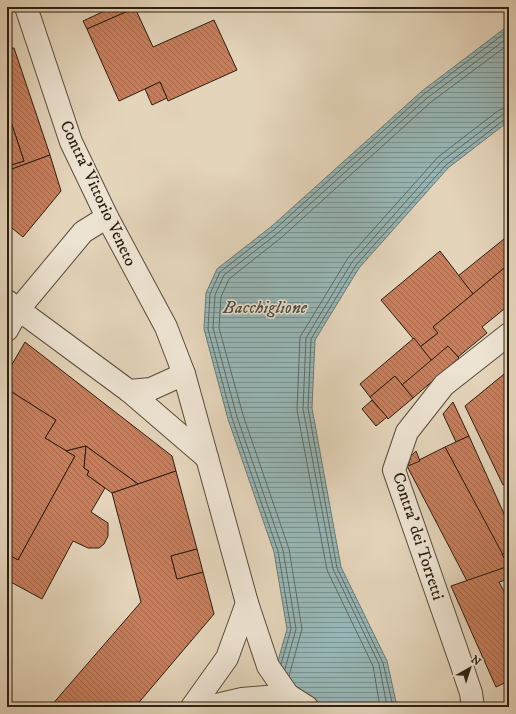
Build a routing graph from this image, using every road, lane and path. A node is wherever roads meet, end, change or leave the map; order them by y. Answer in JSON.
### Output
{"nodes":[{"id":1,"x":34,"y":11,"type":"edge"},
{"id":2,"x":107,"y":217,"type":"junction"},
{"id":3,"x":12,"y":305,"type":"edge"},
{"id":4,"x":7,"y":330,"type":"edge"},
{"id":5,"x":509,"y":334,"type":"edge"},
{"id":6,"x":184,"y":374,"type":"junction"},
{"id":7,"x":129,"y":391,"type":"junction"},
{"id":8,"x":207,"y":458,"type":"junction"},
{"id":9,"x":247,"y":603,"type":"junction"},
{"id":10,"x":288,"y":695,"type":"junction"},
{"id":11,"x":192,"y":707,"type":"edge"},
{"id":12,"x":208,"y":707,"type":"edge"},
{"id":13,"x":307,"y":707,"type":"edge"},
{"id":14,"x":473,"y":707,"type":"edge"}],
"edges":[{"from":1,"to":2,"type":"street","name":"Contra' Vittorio Veneto"},
{"from":2,"to":3,"type":"street"},
{"from":2,"to":6,"type":"street","name":"Contra' Vittorio Veneto"},
{"from":3,"to":4,"type":"street"},
{"from":3,"to":7,"type":"street"},
{"from":5,"to":14,"type":"street","name":"Contra' dei Torretti"},
{"from":6,"to":7,"type":"street"},
{"from":6,"to":8,"type":"street","name":"Contra' Vittorio Veneto"},
{"from":7,"to":8,"type":"street"},
{"from":8,"to":9,"type":"street","name":"Contra' Vittorio Veneto"},
{"from":9,"to":10,"type":"street","name":"Contra' Vittorio Veneto"},
{"from":9,"to":11,"type":"street"},
{"from":10,"to":12,"type":"street"},
{"from":10,"to":13,"type":"street"}]}
